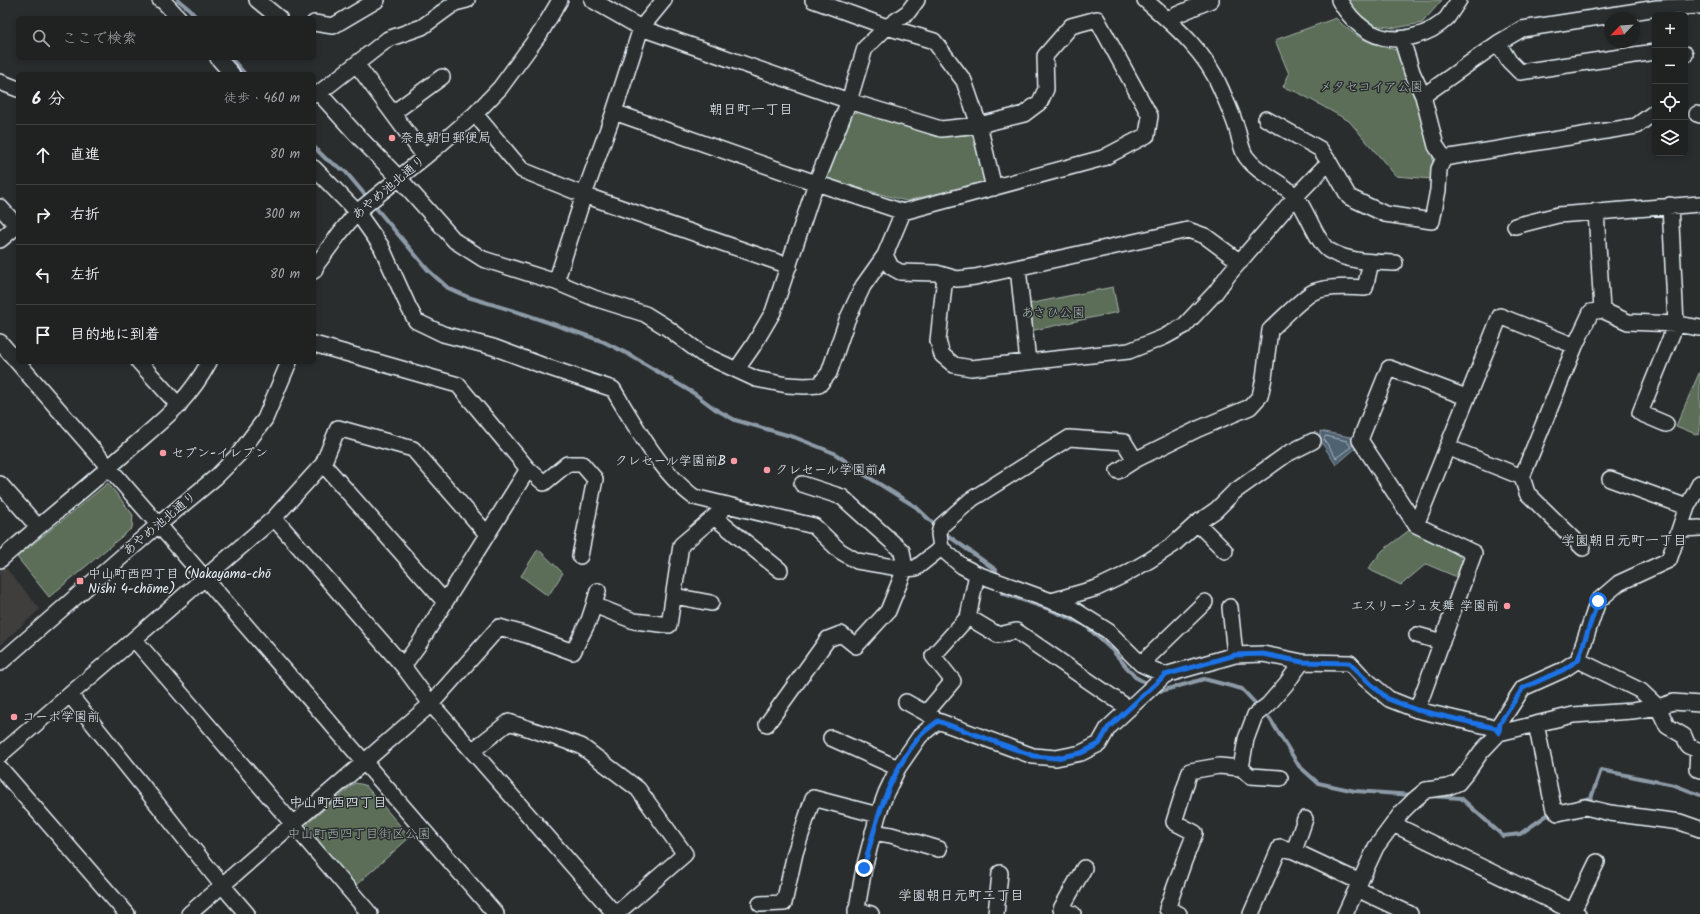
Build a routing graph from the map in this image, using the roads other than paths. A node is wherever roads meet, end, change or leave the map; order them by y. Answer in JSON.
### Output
{"nodes":[{"id":1,"x":160,"y":0,"type":"edge"},
{"id":2,"x":257,"y":0,"type":"edge"},
{"id":3,"x":377,"y":0,"type":"edge"},
{"id":4,"x":467,"y":0,"type":"edge"},
{"id":5,"x":560,"y":0,"type":"edge"},
{"id":6,"x":592,"y":0,"type":"edge"},
{"id":7,"x":664,"y":0,"type":"edge"},
{"id":8,"x":813,"y":0,"type":"edge"},
{"id":9,"x":917,"y":0,"type":"edge"},
{"id":10,"x":1145,"y":0,"type":"edge"},
{"id":11,"x":1211,"y":0,"type":"edge"},
{"id":12,"x":1339,"y":0,"type":"edge"},
{"id":13,"x":1459,"y":0,"type":"edge"},
{"id":14,"x":1700,"y":6,"type":"edge"},
{"id":15,"x":177,"y":16,"type":"edge"},
{"id":16,"x":277,"y":16,"type":"edge"},
{"id":17,"x":1167,"y":19,"type":"junction"},
{"id":18,"x":316,"y":23,"type":"edge"},
{"id":19,"x":887,"y":27,"type":"junction"},
{"id":20,"x":641,"y":28,"type":"junction"},
{"id":21,"x":1402,"y":40,"type":"junction"},
{"id":22,"x":1498,"y":43,"type":"junction"},
{"id":23,"x":1652,"y":52,"type":"edge"},
{"id":24,"x":220,"y":60,"type":"edge"},
{"id":25,"x":357,"y":65,"type":"junction"},
{"id":26,"x":230,"y":72,"type":"edge"},
{"id":27,"x":442,"y":77,"type":"dead end"},
{"id":28,"x":0,"y":82,"type":"edge"},
{"id":29,"x":16,"y":88,"type":"edge"},
{"id":30,"x":317,"y":94,"type":"edge"},
{"id":31,"x":1423,"y":96,"type":"junction"},
{"id":32,"x":849,"y":101,"type":"junction"},
{"id":33,"x":614,"y":112,"type":"junction"},
{"id":34,"x":393,"y":113,"type":"junction"},
{"id":35,"x":475,"y":114,"type":"junction"},
{"id":36,"x":1652,"y":114,"type":"edge"},
{"id":37,"x":1266,"y":118,"type":"dead end"},
{"id":38,"x":979,"y":125,"type":"junction"},
{"id":39,"x":424,"y":157,"type":"junction"},
{"id":40,"x":1444,"y":158,"type":"junction"},
{"id":41,"x":1329,"y":162,"type":"junction"},
{"id":42,"x":316,"y":170,"type":"edge"},
{"id":43,"x":399,"y":178,"type":"junction"},
{"id":44,"x":816,"y":184,"type":"junction"},
{"id":45,"x":994,"y":188,"type":"junction"},
{"id":46,"x":584,"y":195,"type":"junction"},
{"id":47,"x":1296,"y":196,"type":"junction"},
{"id":48,"x":1700,"y":204,"type":"edge"},
{"id":49,"x":1670,"y":205,"type":"junction"},
{"id":50,"x":0,"y":206,"type":"edge"},
{"id":51,"x":1596,"y":211,"type":"junction"},
{"id":52,"x":357,"y":212,"type":"junction"},
{"id":53,"x":903,"y":212,"type":"junction"},
{"id":54,"x":16,"y":224,"type":"edge"},
{"id":55,"x":1515,"y":226,"type":"dead end"},
{"id":56,"x":16,"y":228,"type":"edge"},
{"id":57,"x":0,"y":240,"type":"edge"},
{"id":58,"x":885,"y":255,"type":"junction"},
{"id":59,"x":1240,"y":262,"type":"junction"},
{"id":60,"x":1371,"y":262,"type":"junction"},
{"id":61,"x":1395,"y":263,"type":"dead end"},
{"id":62,"x":316,"y":266,"type":"edge"},
{"id":63,"x":789,"y":266,"type":"junction"},
{"id":64,"x":1018,"y":268,"type":"junction"},
{"id":65,"x":945,"y":276,"type":"junction"},
{"id":66,"x":556,"y":282,"type":"junction"},
{"id":67,"x":1602,"y":310,"type":"junction"},
{"id":68,"x":1676,"y":324,"type":"junction"},
{"id":69,"x":1700,"y":328,"type":"edge"},
{"id":70,"x":0,"y":342,"type":"edge"},
{"id":71,"x":316,"y":345,"type":"edge"},
{"id":72,"x":1575,"y":346,"type":"junction"},
{"id":73,"x":16,"y":360,"type":"edge"},
{"id":74,"x":1028,"y":362,"type":"junction"},
{"id":75,"x":19,"y":364,"type":"edge"},
{"id":76,"x":141,"y":364,"type":"edge"},
{"id":77,"x":208,"y":364,"type":"edge"},
{"id":78,"x":288,"y":364,"type":"edge"},
{"id":79,"x":737,"y":369,"type":"junction"},
{"id":80,"x":1466,"y":397,"type":"junction"},
{"id":81,"x":179,"y":406,"type":"junction"},
{"id":82,"x":1666,"y":424,"type":"dead end"},
{"id":83,"x":1313,"y":441,"type":"dead end"},
{"id":84,"x":1447,"y":447,"type":"junction"},
{"id":85,"x":1135,"y":460,"type":"junction"},
{"id":86,"x":323,"y":464,"type":"junction"},
{"id":87,"x":109,"y":468,"type":"junction"},
{"id":88,"x":528,"y":469,"type":"junction"},
{"id":89,"x":1118,"y":471,"type":"dead end"},
{"id":90,"x":1522,"y":477,"type":"junction"},
{"id":91,"x":1610,"y":479,"type":"dead end"},
{"id":92,"x":1700,"y":483,"type":"edge"},
{"id":93,"x":0,"y":484,"type":"edge"},
{"id":94,"x":802,"y":484,"type":"dead end"},
{"id":95,"x":728,"y":505,"type":"junction"},
{"id":96,"x":1687,"y":507,"type":"junction"},
{"id":97,"x":714,"y":517,"type":"junction"},
{"id":98,"x":274,"y":518,"type":"junction"},
{"id":99,"x":1197,"y":524,"type":"junction"},
{"id":100,"x":158,"y":525,"type":"junction"},
{"id":101,"x":1416,"y":525,"type":"junction"},
{"id":102,"x":38,"y":527,"type":"junction"},
{"id":103,"x":1700,"y":528,"type":"edge"},
{"id":104,"x":1681,"y":529,"type":"junction"},
{"id":105,"x":487,"y":534,"type":"junction"},
{"id":106,"x":941,"y":548,"type":"junction"},
{"id":107,"x":1584,"y":548,"type":"dead end"},
{"id":108,"x":1225,"y":550,"type":"dead end"},
{"id":109,"x":580,"y":556,"type":"dead end"},
{"id":110,"x":0,"y":560,"type":"edge"},
{"id":111,"x":780,"y":570,"type":"dead end"},
{"id":112,"x":905,"y":570,"type":"junction"},
{"id":113,"x":977,"y":574,"type":"junction"},
{"id":114,"x":205,"y":578,"type":"junction"},
{"id":115,"x":674,"y":596,"type":"junction"},
{"id":116,"x":1052,"y":601,"type":"junction"},
{"id":117,"x":445,"y":602,"type":"junction"},
{"id":118,"x":1205,"y":602,"type":"dead end"},
{"id":119,"x":711,"y":603,"type":"dead end"},
{"id":120,"x":1230,"y":607,"type":"dead end"},
{"id":121,"x":968,"y":617,"type":"junction"},
{"id":122,"x":1417,"y":635,"type":"dead end"},
{"id":123,"x":134,"y":639,"type":"junction"},
{"id":124,"x":1442,"y":642,"type":"junction"},
{"id":125,"x":1235,"y":655,"type":"junction"},
{"id":126,"x":1578,"y":660,"type":"junction"},
{"id":127,"x":1302,"y":662,"type":"junction"},
{"id":128,"x":0,"y":663,"type":"edge"},
{"id":129,"x":1141,"y":664,"type":"junction"},
{"id":130,"x":403,"y":666,"type":"junction"},
{"id":131,"x":1165,"y":675,"type":"junction"},
{"id":132,"x":70,"y":695,"type":"junction"},
{"id":133,"x":906,"y":702,"type":"dead end"},
{"id":134,"x":431,"y":704,"type":"junction"},
{"id":135,"x":1700,"y":704,"type":"edge"},
{"id":136,"x":1658,"y":706,"type":"junction"},
{"id":137,"x":1128,"y":708,"type":"junction"},
{"id":138,"x":1417,"y":710,"type":"junction"},
{"id":139,"x":932,"y":717,"type":"junction"},
{"id":140,"x":767,"y":724,"type":"dead end"},
{"id":141,"x":1536,"y":724,"type":"junction"},
{"id":142,"x":1499,"y":733,"type":"junction"},
{"id":143,"x":831,"y":738,"type":"dead end"},
{"id":144,"x":472,"y":751,"type":"junction"},
{"id":145,"x":0,"y":755,"type":"edge"},
{"id":146,"x":364,"y":762,"type":"junction"},
{"id":147,"x":0,"y":768,"type":"edge"},
{"id":148,"x":898,"y":768,"type":"junction"},
{"id":149,"x":1242,"y":768,"type":"junction"},
{"id":150,"x":1700,"y":770,"type":"edge"},
{"id":151,"x":1280,"y":778,"type":"dead end"},
{"id":152,"x":878,"y":815,"type":"junction"},
{"id":153,"x":1305,"y":819,"type":"dead end"},
{"id":154,"x":292,"y":824,"type":"junction"},
{"id":155,"x":1393,"y":824,"type":"junction"},
{"id":156,"x":1700,"y":829,"type":"edge"},
{"id":157,"x":873,"y":832,"type":"junction"},
{"id":158,"x":939,"y":849,"type":"dead end"},
{"id":159,"x":1294,"y":851,"type":"junction"},
{"id":160,"x":1597,"y":862,"type":"dead end"},
{"id":161,"x":1084,"y":868,"type":"dead end"},
{"id":162,"x":1000,"y":873,"type":"dead end"},
{"id":163,"x":222,"y":885,"type":"junction"},
{"id":164,"x":1359,"y":886,"type":"junction"},
{"id":165,"x":760,"y":904,"type":"dead end"},
{"id":166,"x":856,"y":912,"type":"edge"},
{"id":167,"x":1575,"y":913,"type":"edge"},
{"id":168,"x":127,"y":914,"type":"edge"},
{"id":169,"x":189,"y":914,"type":"edge"},
{"id":170,"x":247,"y":914,"type":"edge"},
{"id":171,"x":370,"y":914,"type":"edge"},
{"id":172,"x":496,"y":914,"type":"edge"},
{"id":173,"x":615,"y":914,"type":"edge"},
{"id":174,"x":871,"y":914,"type":"edge"},
{"id":175,"x":996,"y":914,"type":"edge"},
{"id":176,"x":1073,"y":914,"type":"edge"},
{"id":177,"x":1179,"y":914,"type":"edge"},
{"id":178,"x":1251,"y":914,"type":"edge"},
{"id":179,"x":1345,"y":914,"type":"edge"},
{"id":180,"x":1410,"y":914,"type":"edge"}],
"edges":[{"from":1,"to":15,"type":"street"},
{"from":2,"to":16,"type":"street"},
{"from":3,"to":18,"type":"street"},
{"from":4,"to":25,"type":"street"},
{"from":5,"to":35,"type":"street","name":"あやめ池北通り"},
{"from":6,"to":20,"type":"street"},
{"from":7,"to":20,"type":"street"},
{"from":8,"to":19,"type":"street"},
{"from":9,"to":19,"type":"street"},
{"from":10,"to":17,"type":"street"},
{"from":11,"to":17,"type":"street"},
{"from":12,"to":21,"type":"street"},
{"from":13,"to":21,"type":"street"},
{"from":14,"to":22,"type":"street"},
{"from":17,"to":47,"type":"street"},
{"from":19,"to":32,"type":"street"},
{"from":19,"to":38,"type":"street"},
{"from":20,"to":32,"type":"street"},
{"from":20,"to":33,"type":"street"},
{"from":21,"to":31,"type":"street"},
{"from":22,"to":23,"type":"street"},
{"from":22,"to":31,"type":"street"},
{"from":24,"to":26,"type":"street"},
{"from":25,"to":30,"type":"street"},
{"from":25,"to":34,"type":"street"},
{"from":27,"to":34,"type":"street"},
{"from":28,"to":29,"type":"street"},
{"from":30,"to":43,"type":"street"},
{"from":31,"to":40,"type":"street"},
{"from":32,"to":38,"type":"street"},
{"from":32,"to":44,"type":"street"},
{"from":33,"to":44,"type":"street"},
{"from":33,"to":46,"type":"street"},
{"from":34,"to":39,"type":"street"},
{"from":35,"to":39,"type":"street","name":"あやめ池北通り"},
{"from":35,"to":46,"type":"street"},
{"from":36,"to":40,"type":"street"},
{"from":37,"to":41,"type":"street"},
{"from":38,"to":45,"type":"street"},
{"from":38,"to":45,"type":"street"},
{"from":39,"to":43,"type":"street","name":"あやめ池北通り"},
{"from":40,"to":41,"type":"street"},
{"from":41,"to":47,"type":"street"},
{"from":42,"to":52,"type":"street"},
{"from":43,"to":52,"type":"street","name":"あやめ池北通り"},
{"from":43,"to":66,"type":"street"},
{"from":44,"to":53,"type":"street"},
{"from":44,"to":63,"type":"street"},
{"from":45,"to":53,"type":"street"},
{"from":46,"to":63,"type":"street"},
{"from":46,"to":66,"type":"street"},
{"from":47,"to":59,"type":"street"},
{"from":47,"to":60,"type":"street"},
{"from":48,"to":49,"type":"street"},
{"from":49,"to":51,"type":"street"},
{"from":49,"to":68,"type":"street"},
{"from":50,"to":54,"type":"street"},
{"from":51,"to":55,"type":"street"},
{"from":51,"to":67,"type":"street"},
{"from":52,"to":62,"type":"street","name":"あやめ池北通り"},
{"from":52,"to":95,"type":"street"},
{"from":53,"to":58,"type":"street"},
{"from":56,"to":57,"type":"street"},
{"from":58,"to":65,"type":"street"},
{"from":58,"to":79,"type":"street"},
{"from":59,"to":64,"type":"street"},
{"from":59,"to":74,"type":"street"},
{"from":60,"to":61,"type":"street"},
{"from":60,"to":85,"type":"street"},
{"from":63,"to":79,"type":"street"},
{"from":64,"to":65,"type":"street"},
{"from":64,"to":74,"type":"street"},
{"from":65,"to":74,"type":"street"},
{"from":66,"to":79,"type":"street"},
{"from":67,"to":68,"type":"street"},
{"from":67,"to":72,"type":"street"},
{"from":68,"to":69,"type":"street"},
{"from":68,"to":82,"type":"street"},
{"from":70,"to":73,"type":"street"},
{"from":71,"to":88,"type":"street"},
{"from":72,"to":80,"type":"street"},
{"from":72,"to":90,"type":"street"},
{"from":75,"to":87,"type":"street"},
{"from":76,"to":81,"type":"street"},
{"from":77,"to":81,"type":"street"},
{"from":78,"to":100,"type":"street","name":"あやめ池北通り"},
{"from":80,"to":84,"type":"street"},
{"from":80,"to":101,"type":"street"},
{"from":81,"to":87,"type":"street"},
{"from":83,"to":99,"type":"street"},
{"from":84,"to":90,"type":"street"},
{"from":84,"to":101,"type":"street"},
{"from":85,"to":89,"type":"street"},
{"from":85,"to":106,"type":"street"},
{"from":86,"to":98,"type":"street"},
{"from":86,"to":105,"type":"street"},
{"from":86,"to":117,"type":"street"},
{"from":87,"to":100,"type":"street"},
{"from":87,"to":102,"type":"street"},
{"from":88,"to":105,"type":"street"},
{"from":88,"to":109,"type":"street"},
{"from":90,"to":107,"type":"street"},
{"from":91,"to":96,"type":"street"},
{"from":92,"to":96,"type":"street"},
{"from":93,"to":102,"type":"street"},
{"from":94,"to":112,"type":"street"},
{"from":95,"to":97,"type":"street"},
{"from":95,"to":112,"type":"street"},
{"from":96,"to":104,"type":"street"},
{"from":97,"to":111,"type":"street"},
{"from":97,"to":115,"type":"street"},
{"from":98,"to":114,"type":"street"},
{"from":98,"to":130,"type":"street"},
{"from":99,"to":108,"type":"street"},
{"from":99,"to":116,"type":"street"},
{"from":100,"to":114,"type":"street"},
{"from":100,"to":128,"type":"street","name":"あやめ池北通り"},
{"from":101,"to":124,"type":"street"},
{"from":102,"to":110,"type":"street"},
{"from":103,"to":104,"type":"street"},
{"from":104,"to":126,"type":"street"},
{"from":105,"to":117,"type":"street"},
{"from":106,"to":112,"type":"street"},
{"from":106,"to":113,"type":"street"},
{"from":112,"to":140,"type":"street"},
{"from":113,"to":116,"type":"street"},
{"from":113,"to":121,"type":"street"},
{"from":114,"to":123,"type":"street"},
{"from":114,"to":146,"type":"street"},
{"from":115,"to":119,"type":"street"},
{"from":115,"to":134,"type":"street"},
{"from":116,"to":129,"type":"street"},
{"from":117,"to":130,"type":"street"},
{"from":118,"to":129,"type":"street"},
{"from":120,"to":125,"type":"street"},
{"from":121,"to":137,"type":"street"},
{"from":121,"to":139,"type":"street"},
{"from":122,"to":124,"type":"street"},
{"from":123,"to":132,"type":"street"},
{"from":123,"to":154,"type":"street"},
{"from":124,"to":138,"type":"street"},
{"from":125,"to":127,"type":"street"},
{"from":125,"to":131,"type":"street"},
{"from":126,"to":136,"type":"street"},
{"from":126,"to":142,"type":"street"},
{"from":127,"to":138,"type":"street"},
{"from":127,"to":149,"type":"street"},
{"from":129,"to":131,"type":"street"},
{"from":130,"to":134,"type":"street"},
{"from":131,"to":137,"type":"street"},
{"from":132,"to":145,"type":"street"},
{"from":132,"to":163,"type":"street"},
{"from":133,"to":139,"type":"street"},
{"from":134,"to":144,"type":"street"},
{"from":134,"to":146,"type":"street"},
{"from":135,"to":136,"type":"street"},
{"from":136,"to":141,"type":"street"},
{"from":136,"to":150,"type":"street"},
{"from":137,"to":139,"type":"street"},
{"from":138,"to":142,"type":"street"},
{"from":139,"to":148,"type":"street"},
{"from":141,"to":142,"type":"street"},
{"from":141,"to":156,"type":"street"},
{"from":142,"to":155,"type":"street"},
{"from":143,"to":148,"type":"street"},
{"from":144,"to":173,"type":"street"},
{"from":144,"to":173,"type":"street"},
{"from":146,"to":154,"type":"street"},
{"from":146,"to":172,"type":"street"},
{"from":147,"to":168,"type":"street"},
{"from":148,"to":152,"type":"street"},
{"from":149,"to":151,"type":"street"},
{"from":149,"to":177,"type":"street"},
{"from":152,"to":157,"type":"street"},
{"from":152,"to":165,"type":"street"},
{"from":153,"to":159,"type":"street"},
{"from":154,"to":163,"type":"street"},
{"from":154,"to":171,"type":"street"},
{"from":155,"to":164,"type":"street"},
{"from":155,"to":167,"type":"street"},
{"from":157,"to":158,"type":"street"},
{"from":157,"to":166,"type":"street"},
{"from":159,"to":164,"type":"street"},
{"from":159,"to":178,"type":"street"},
{"from":160,"to":167,"type":"street"},
{"from":161,"to":176,"type":"street"},
{"from":162,"to":175,"type":"street"},
{"from":163,"to":169,"type":"street"},
{"from":163,"to":170,"type":"street"},
{"from":164,"to":179,"type":"street"},
{"from":164,"to":180,"type":"street"},
{"from":166,"to":174,"type":"street"}]}
